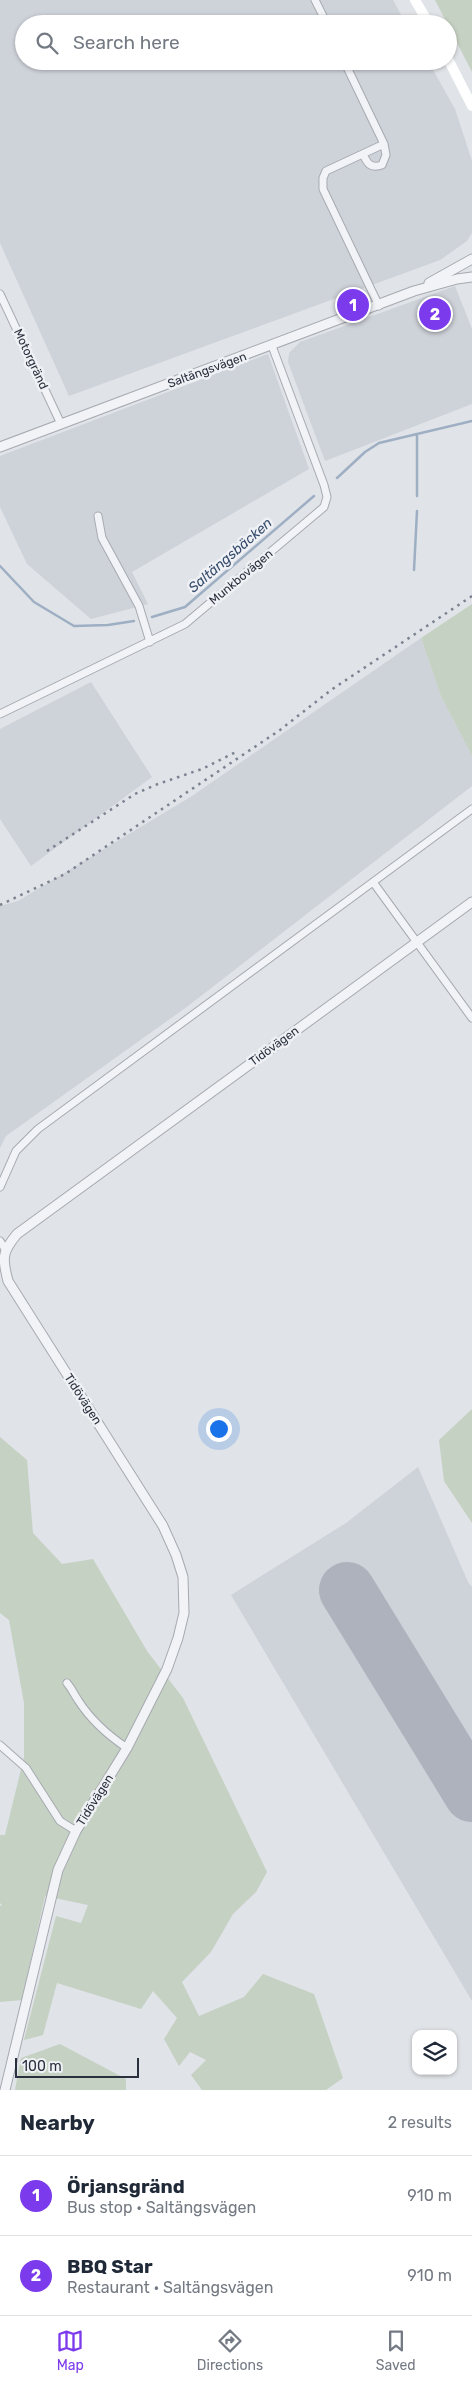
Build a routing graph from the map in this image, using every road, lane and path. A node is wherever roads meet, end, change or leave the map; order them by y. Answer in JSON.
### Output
{"nodes":[{"id":1,"x":315,"y":0,"type":"edge"},
{"id":2,"x":415,"y":0,"type":"edge"},
{"id":3,"x":322,"y":15,"type":"edge"},
{"id":4,"x":424,"y":15,"type":"edge"},
{"id":5,"x":348,"y":70,"type":"edge"},
{"id":6,"x":454,"y":70,"type":"edge"},
{"id":7,"x":472,"y":106,"type":"edge"},
{"id":8,"x":384,"y":144,"type":"junction"},
{"id":9,"x":363,"y":154,"type":"junction"},
{"id":10,"x":472,"y":259,"type":"edge"},
{"id":11,"x":472,"y":277,"type":"edge"},
{"id":12,"x":414,"y":291,"type":"junction"},
{"id":13,"x":0,"y":294,"type":"edge"},
{"id":14,"x":379,"y":306,"type":"junction"},
{"id":15,"x":272,"y":346,"type":"junction"},
{"id":16,"x":61,"y":424,"type":"junction"},
{"id":17,"x":0,"y":447,"type":"edge"},
{"id":18,"x":98,"y":516,"type":"dead end"},
{"id":19,"x":150,"y":642,"type":"junction"},
{"id":20,"x":0,"y":714,"type":"edge"},
{"id":21,"x":472,"y":809,"type":"edge"},
{"id":22,"x":373,"y":882,"type":"junction"},
{"id":23,"x":472,"y":902,"type":"edge"},
{"id":24,"x":416,"y":942,"type":"junction"},
{"id":25,"x":472,"y":1018,"type":"edge"},
{"id":26,"x":0,"y":1187,"type":"edge"},
{"id":27,"x":2,"y":1245,"type":"edge"},
{"id":28,"x":68,"y":1683,"type":"dead end"},
{"id":29,"x":0,"y":1746,"type":"edge"},
{"id":30,"x":128,"y":1748,"type":"junction"},
{"id":31,"x":76,"y":1831,"type":"junction"},
{"id":32,"x":5,"y":2090,"type":"edge"}],
"edges":[{"from":1,"to":3,"type":"street"},
{"from":2,"to":4,"type":"main road"},
{"from":5,"to":8,"type":"street"},
{"from":6,"to":7,"type":"main road"},
{"from":8,"to":9,"type":"street"},
{"from":8,"to":9,"type":"street"},
{"from":9,"to":14,"type":"street"},
{"from":10,"to":12,"type":"street","name":"Saltängsvägen"},
{"from":11,"to":12,"type":"street","name":"Saltängsvägen"},
{"from":12,"to":14,"type":"street","name":"Saltängsvägen"},
{"from":13,"to":16,"type":"street","name":"Motorgränd"},
{"from":14,"to":15,"type":"street","name":"Saltängsvägen"},
{"from":15,"to":16,"type":"street","name":"Saltängsvägen"},
{"from":15,"to":19,"type":"street","name":"Munkbovägen"},
{"from":16,"to":17,"type":"street","name":"Saltängsvägen"},
{"from":18,"to":19,"type":"street"},
{"from":19,"to":20,"type":"street","name":"Munkbovägen"},
{"from":21,"to":22,"type":"street"},
{"from":22,"to":24,"type":"street"},
{"from":22,"to":26,"type":"street"},
{"from":23,"to":24,"type":"street","name":"Tidövägen"},
{"from":24,"to":25,"type":"street"},
{"from":24,"to":27,"type":"street","name":"Tidövägen"},
{"from":27,"to":30,"type":"street","name":"Tidövägen"},
{"from":28,"to":30,"type":"street"},
{"from":29,"to":31,"type":"street"},
{"from":30,"to":31,"type":"street","name":"Tidövägen"},
{"from":31,"to":32,"type":"street","name":"Tidövägen"}]}
